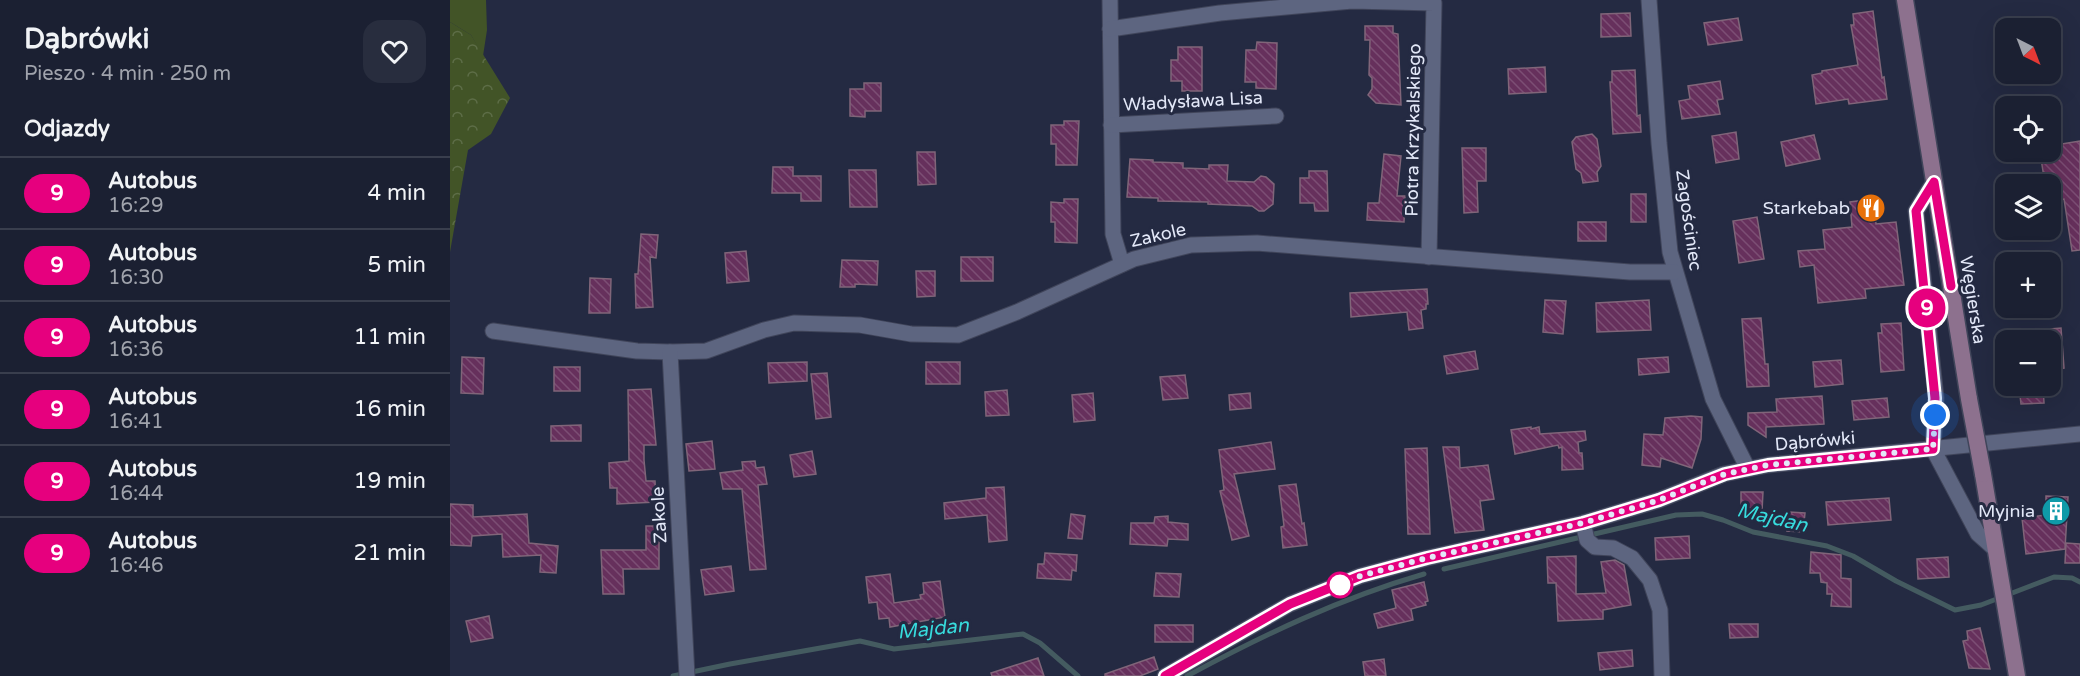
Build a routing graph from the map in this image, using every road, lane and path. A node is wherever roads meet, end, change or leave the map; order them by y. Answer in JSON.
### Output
{"nodes":[{"id":1,"x":1110,"y":0,"type":"edge"},
{"id":2,"x":1649,"y":0,"type":"edge"},
{"id":3,"x":1905,"y":0,"type":"edge"},
{"id":4,"x":1110,"y":29,"type":"junction"},
{"id":5,"x":1276,"y":116,"type":"dead end"},
{"id":6,"x":1111,"y":125,"type":"junction"},
{"id":7,"x":1934,"y":182,"type":"junction"},
{"id":8,"x":1429,"y":257,"type":"junction"},
{"id":9,"x":1122,"y":264,"type":"junction"},
{"id":10,"x":1675,"y":272,"type":"junction"},
{"id":11,"x":493,"y":331,"type":"dead end"},
{"id":12,"x":670,"y":352,"type":"junction"},
{"id":13,"x":2080,"y":434,"type":"edge"},
{"id":14,"x":1933,"y":449,"type":"junction"},
{"id":15,"x":1748,"y":469,"type":"junction"},
{"id":16,"x":1585,"y":531,"type":"junction"},
{"id":17,"x":1996,"y":550,"type":"junction"},
{"id":18,"x":687,"y":673,"type":"edge"},
{"id":19,"x":1165,"y":676,"type":"edge"},
{"id":20,"x":1662,"y":676,"type":"edge"},
{"id":21,"x":2017,"y":676,"type":"edge"}],
"edges":[{"from":1,"to":4,"type":"street","name":"Władysława Lisa"},
{"from":2,"to":10,"type":"street","name":"Zagościniec"},
{"from":3,"to":7,"type":"main road","name":"Węgierska"},
{"from":4,"to":6,"type":"street","name":"Władysława Lisa"},
{"from":4,"to":8,"type":"street","name":"Piotra Krzykalskiego"},
{"from":5,"to":6,"type":"street","name":"Władysława Lisa"},
{"from":6,"to":9,"type":"street","name":"Władysława Lisa"},
{"from":7,"to":14,"type":"street"},
{"from":7,"to":17,"type":"main road","name":"Węgierska","bridge":true},
{"from":8,"to":9,"type":"street","name":"Zakole"},
{"from":8,"to":10,"type":"street","name":"Zakole"},
{"from":9,"to":12,"type":"street","name":"Zakole"},
{"from":10,"to":15,"type":"street","name":"Zagościniec"},
{"from":11,"to":12,"type":"street","name":"Zakole"},
{"from":12,"to":18,"type":"street","name":"Zakole"},
{"from":13,"to":14,"type":"street","name":"Dąbrówki"},
{"from":14,"to":15,"type":"street","name":"Dąbrówki"},
{"from":14,"to":17,"type":"street"},
{"from":15,"to":16,"type":"street","name":"Dąbrówki"},
{"from":16,"to":19,"type":"street","name":"Dąbrówki"},
{"from":16,"to":20,"type":"street"},
{"from":17,"to":21,"type":"main road","name":"Węgierska"}]}
